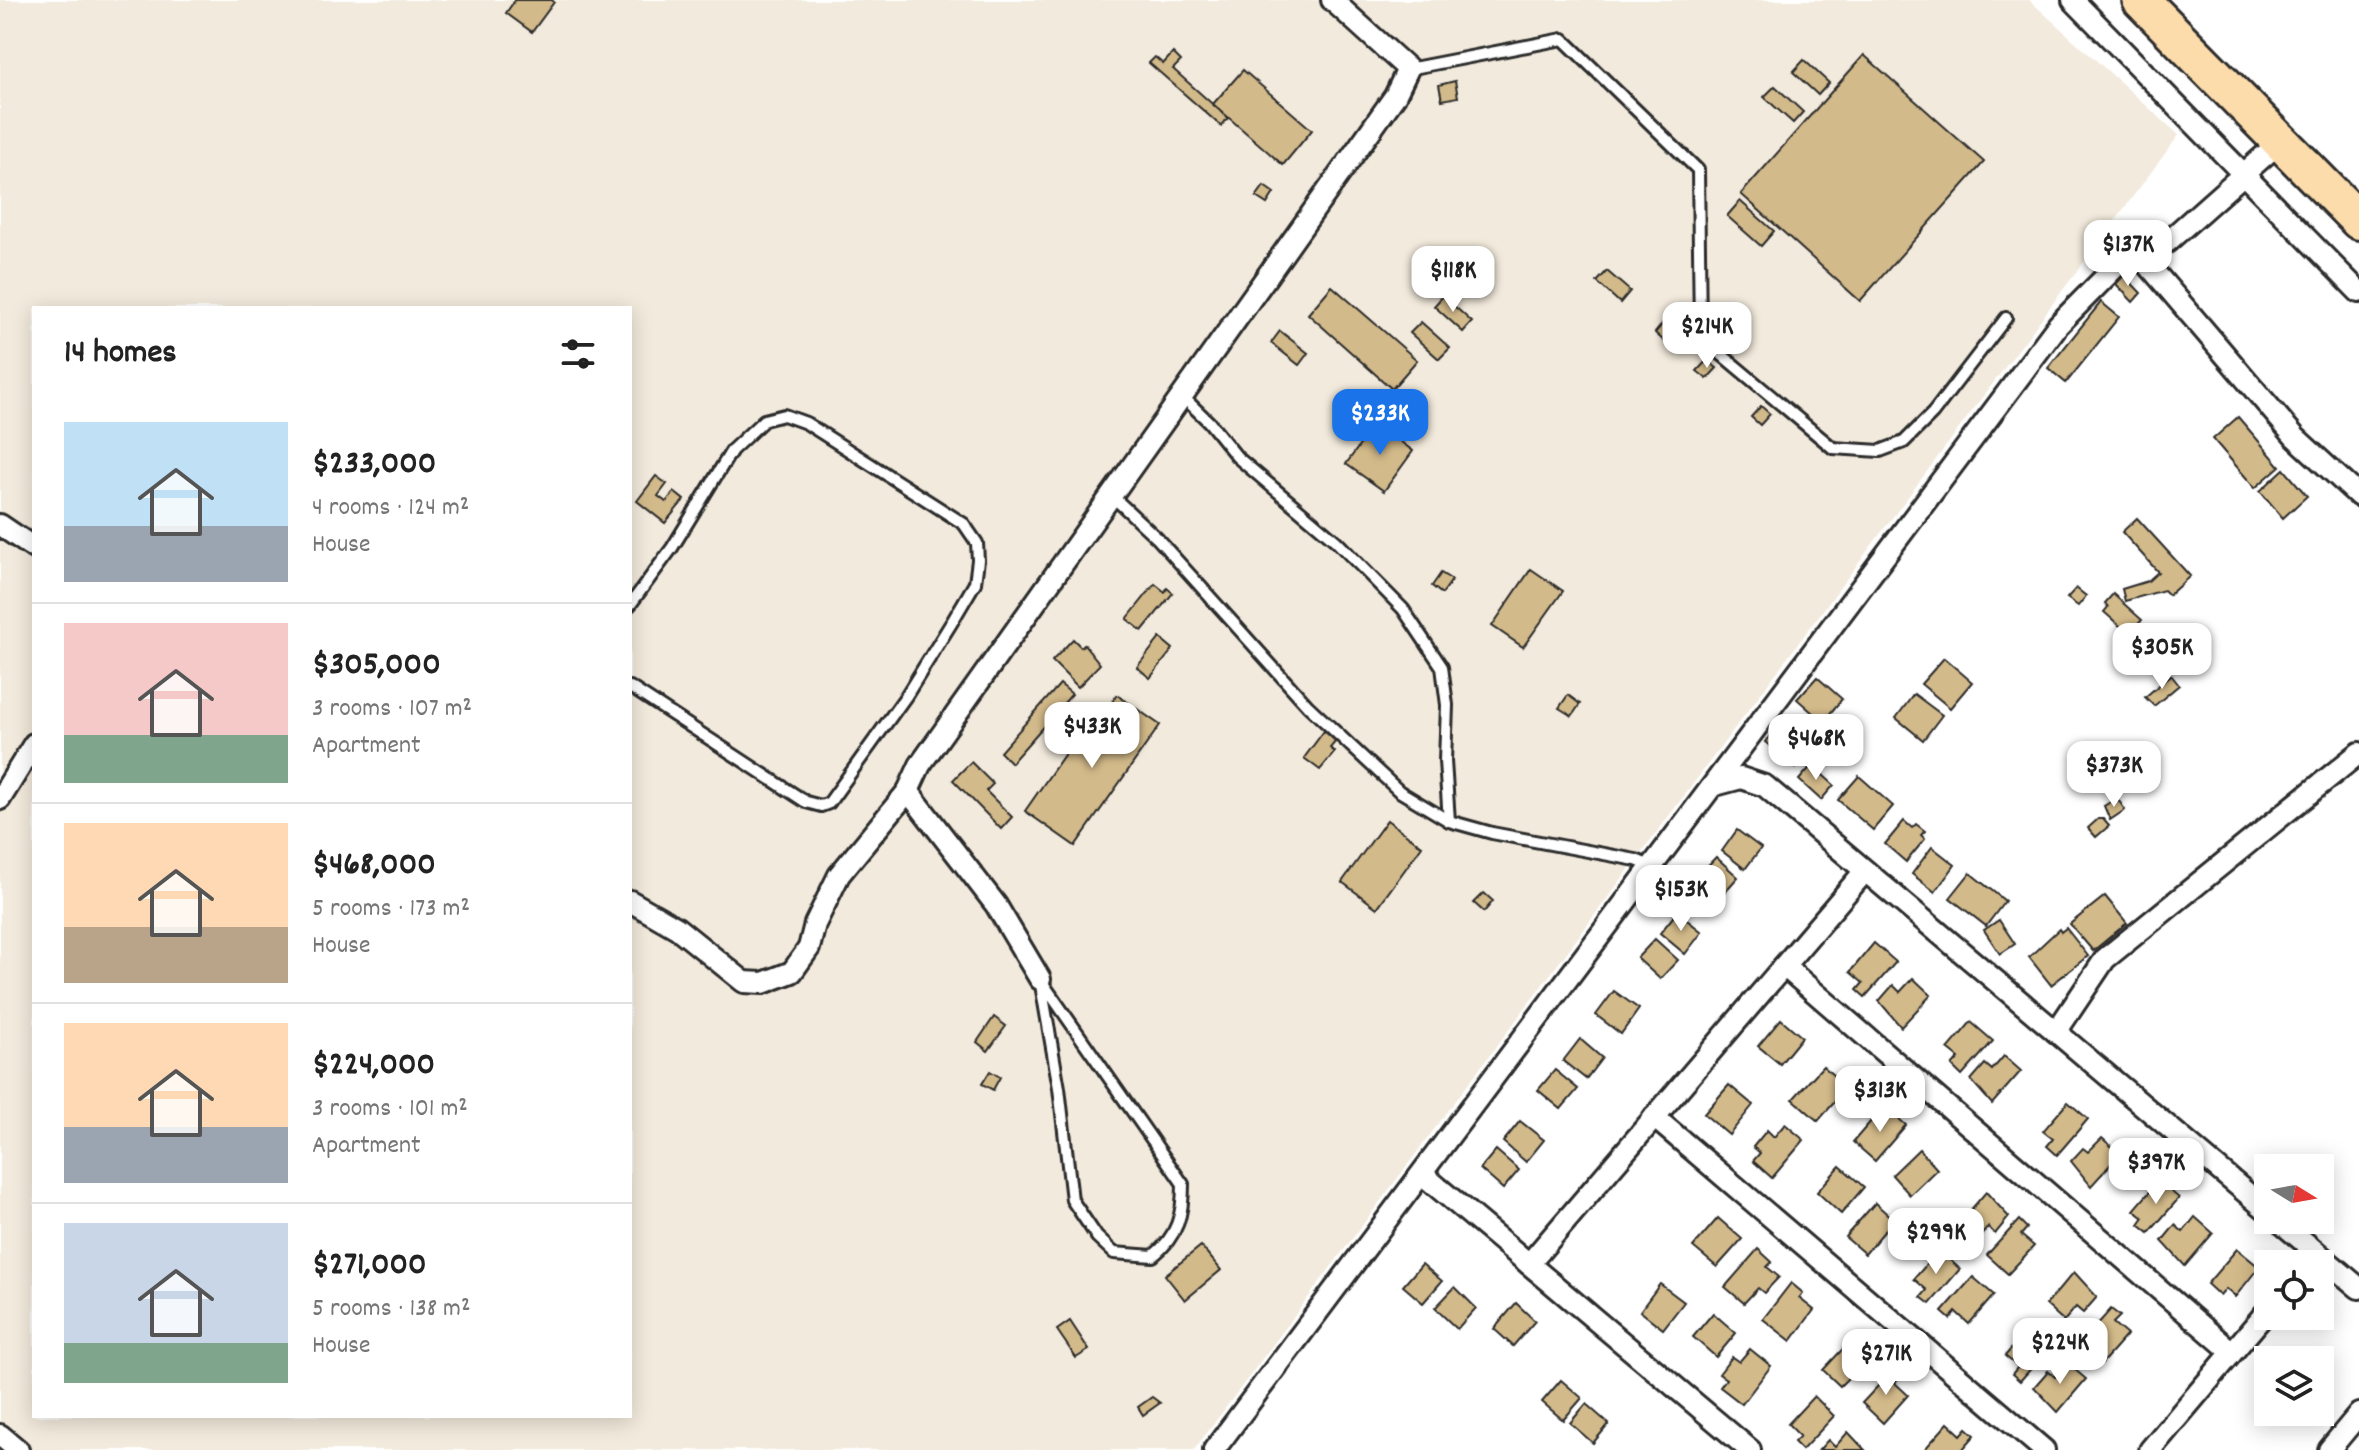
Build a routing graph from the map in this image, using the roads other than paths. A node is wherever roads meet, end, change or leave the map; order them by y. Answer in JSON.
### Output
{"nodes":[{"id":1,"x":1332,"y":0,"type":"edge"},
{"id":2,"x":2073,"y":0,"type":"edge"},
{"id":3,"x":2141,"y":0,"type":"edge"},
{"id":4,"x":1408,"y":69,"type":"junction"},
{"id":5,"x":2282,"y":140,"type":"junction"},
{"id":6,"x":2245,"y":176,"type":"junction"},
{"id":7,"x":2359,"y":221,"type":"edge"},
{"id":8,"x":2134,"y":248,"type":"junction"},
{"id":9,"x":2359,"y":292,"type":"edge"},
{"id":10,"x":2006,"y":318,"type":"dead end"},
{"id":11,"x":1182,"y":396,"type":"junction"},
{"id":12,"x":1111,"y":495,"type":"junction"},
{"id":13,"x":2359,"y":496,"type":"edge"},
{"id":14,"x":0,"y":525,"type":"edge"},
{"id":15,"x":32,"y":547,"type":"edge"},
{"id":16,"x":632,"y":602,"type":"edge"},
{"id":17,"x":632,"y":688,"type":"edge"},
{"id":18,"x":32,"y":747,"type":"edge"},
{"id":19,"x":2359,"y":753,"type":"edge"},
{"id":20,"x":1715,"y":785,"type":"junction"},
{"id":21,"x":908,"y":791,"type":"junction"},
{"id":22,"x":0,"y":799,"type":"edge"},
{"id":23,"x":1449,"y":821,"type":"junction"},
{"id":24,"x":1653,"y":867,"type":"junction"},
{"id":25,"x":1865,"y":871,"type":"junction"},
{"id":26,"x":632,"y":902,"type":"edge"},
{"id":27,"x":1784,"y":966,"type":"junction"},
{"id":28,"x":1040,"y":979,"type":"junction"},
{"id":29,"x":2056,"y":1032,"type":"junction"},
{"id":30,"x":1654,"y":1117,"type":"junction"},
{"id":31,"x":1422,"y":1174,"type":"junction"},
{"id":32,"x":2254,"y":1199,"type":"edge"},
{"id":33,"x":2290,"y":1234,"type":"edge"},
{"id":34,"x":2304,"y":1250,"type":"edge"},
{"id":35,"x":1529,"y":1264,"type":"junction"},
{"id":36,"x":2334,"y":1272,"type":"edge"},
{"id":37,"x":2359,"y":1288,"type":"edge"},
{"id":38,"x":2254,"y":1326,"type":"edge"},
{"id":39,"x":2232,"y":1352,"type":"junction"},
{"id":40,"x":2359,"y":1414,"type":"edge"},
{"id":41,"x":0,"y":1435,"type":"edge"},
{"id":42,"x":2338,"y":1446,"type":"edge"},
{"id":43,"x":18,"y":1450,"type":"edge"},
{"id":44,"x":1214,"y":1450,"type":"edge"},
{"id":45,"x":1750,"y":1450,"type":"edge"},
{"id":46,"x":2044,"y":1450,"type":"edge"},
{"id":47,"x":2150,"y":1450,"type":"edge"}],
"edges":[{"from":1,"to":4,"type":"street"},
{"from":2,"to":6,"type":"street"},
{"from":3,"to":5,"type":"highway"},
{"from":4,"to":10,"type":"lane"},
{"from":4,"to":11,"type":"street"},
{"from":5,"to":6,"type":"street"},
{"from":5,"to":7,"type":"highway"},
{"from":6,"to":8,"type":"street"},
{"from":6,"to":9,"type":"street"},
{"from":8,"to":13,"type":"street"},
{"from":8,"to":20,"type":"street"},
{"from":11,"to":12,"type":"street"},
{"from":11,"to":23,"type":"lane"},
{"from":12,"to":21,"type":"street"},
{"from":12,"to":23,"type":"lane"},
{"from":14,"to":15,"type":"street"},
{"from":16,"to":17,"type":"lane"},
{"from":18,"to":22,"type":"street"},
{"from":19,"to":29,"type":"street"},
{"from":20,"to":24,"type":"street"},
{"from":20,"to":25,"type":"street"},
{"from":21,"to":26,"type":"street"},
{"from":21,"to":28,"type":"street"},
{"from":23,"to":24,"type":"lane"},
{"from":24,"to":31,"type":"street"},
{"from":25,"to":27,"type":"street"},
{"from":25,"to":29,"type":"street"},
{"from":27,"to":30,"type":"street"},
{"from":27,"to":39,"type":"street"},
{"from":28,"to":28,"type":"lane"},
{"from":29,"to":32,"type":"street"},
{"from":30,"to":35,"type":"street"},
{"from":30,"to":46,"type":"street"},
{"from":31,"to":35,"type":"street"},
{"from":31,"to":44,"type":"street"},
{"from":33,"to":34,"type":"street"},
{"from":35,"to":45,"type":"street"},
{"from":36,"to":37,"type":"street"},
{"from":38,"to":39,"type":"street"},
{"from":39,"to":47,"type":"street"},
{"from":40,"to":42,"type":"street"},
{"from":41,"to":43,"type":"street"}]}
